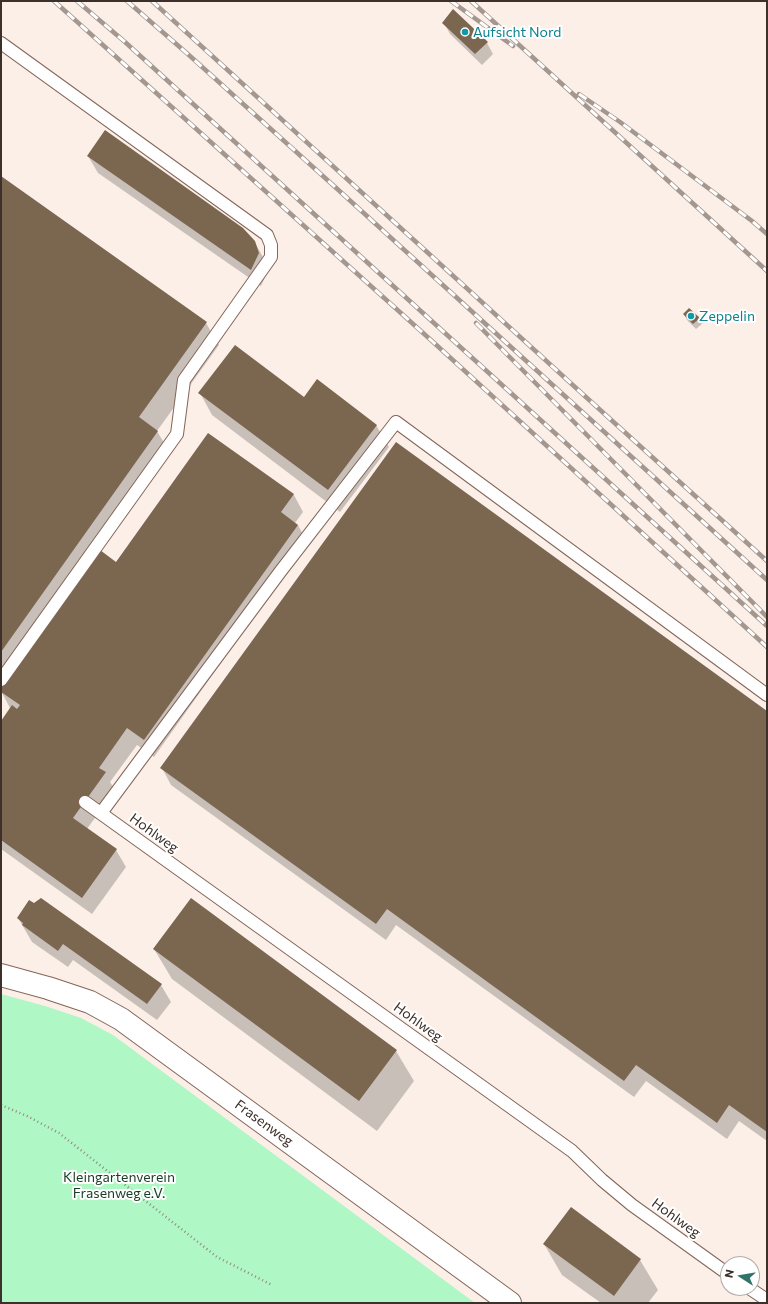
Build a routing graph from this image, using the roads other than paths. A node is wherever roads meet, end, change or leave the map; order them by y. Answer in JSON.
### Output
{"nodes":[{"id":1,"x":1,"y":43,"type":"edge"},
{"id":2,"x":1,"y":680,"type":"edge"},
{"id":3,"x":767,"y":694,"type":"edge"},
{"id":4,"x":84,"y":802,"type":"dead end"},
{"id":5,"x":101,"y":814,"type":"junction"},
{"id":6,"x":1,"y":975,"type":"edge"},
{"id":7,"x":720,"y":1268,"type":"edge"},
{"id":8,"x":510,"y":1303,"type":"edge"}],
"edges":[{"from":1,"to":2,"type":"lane"},
{"from":3,"to":5,"type":"lane"},
{"from":4,"to":5,"type":"lane","name":"Hohlweg"},
{"from":5,"to":7,"type":"lane","name":"Hohlweg"},
{"from":6,"to":8,"type":"street","name":"Frasenweg"}]}
